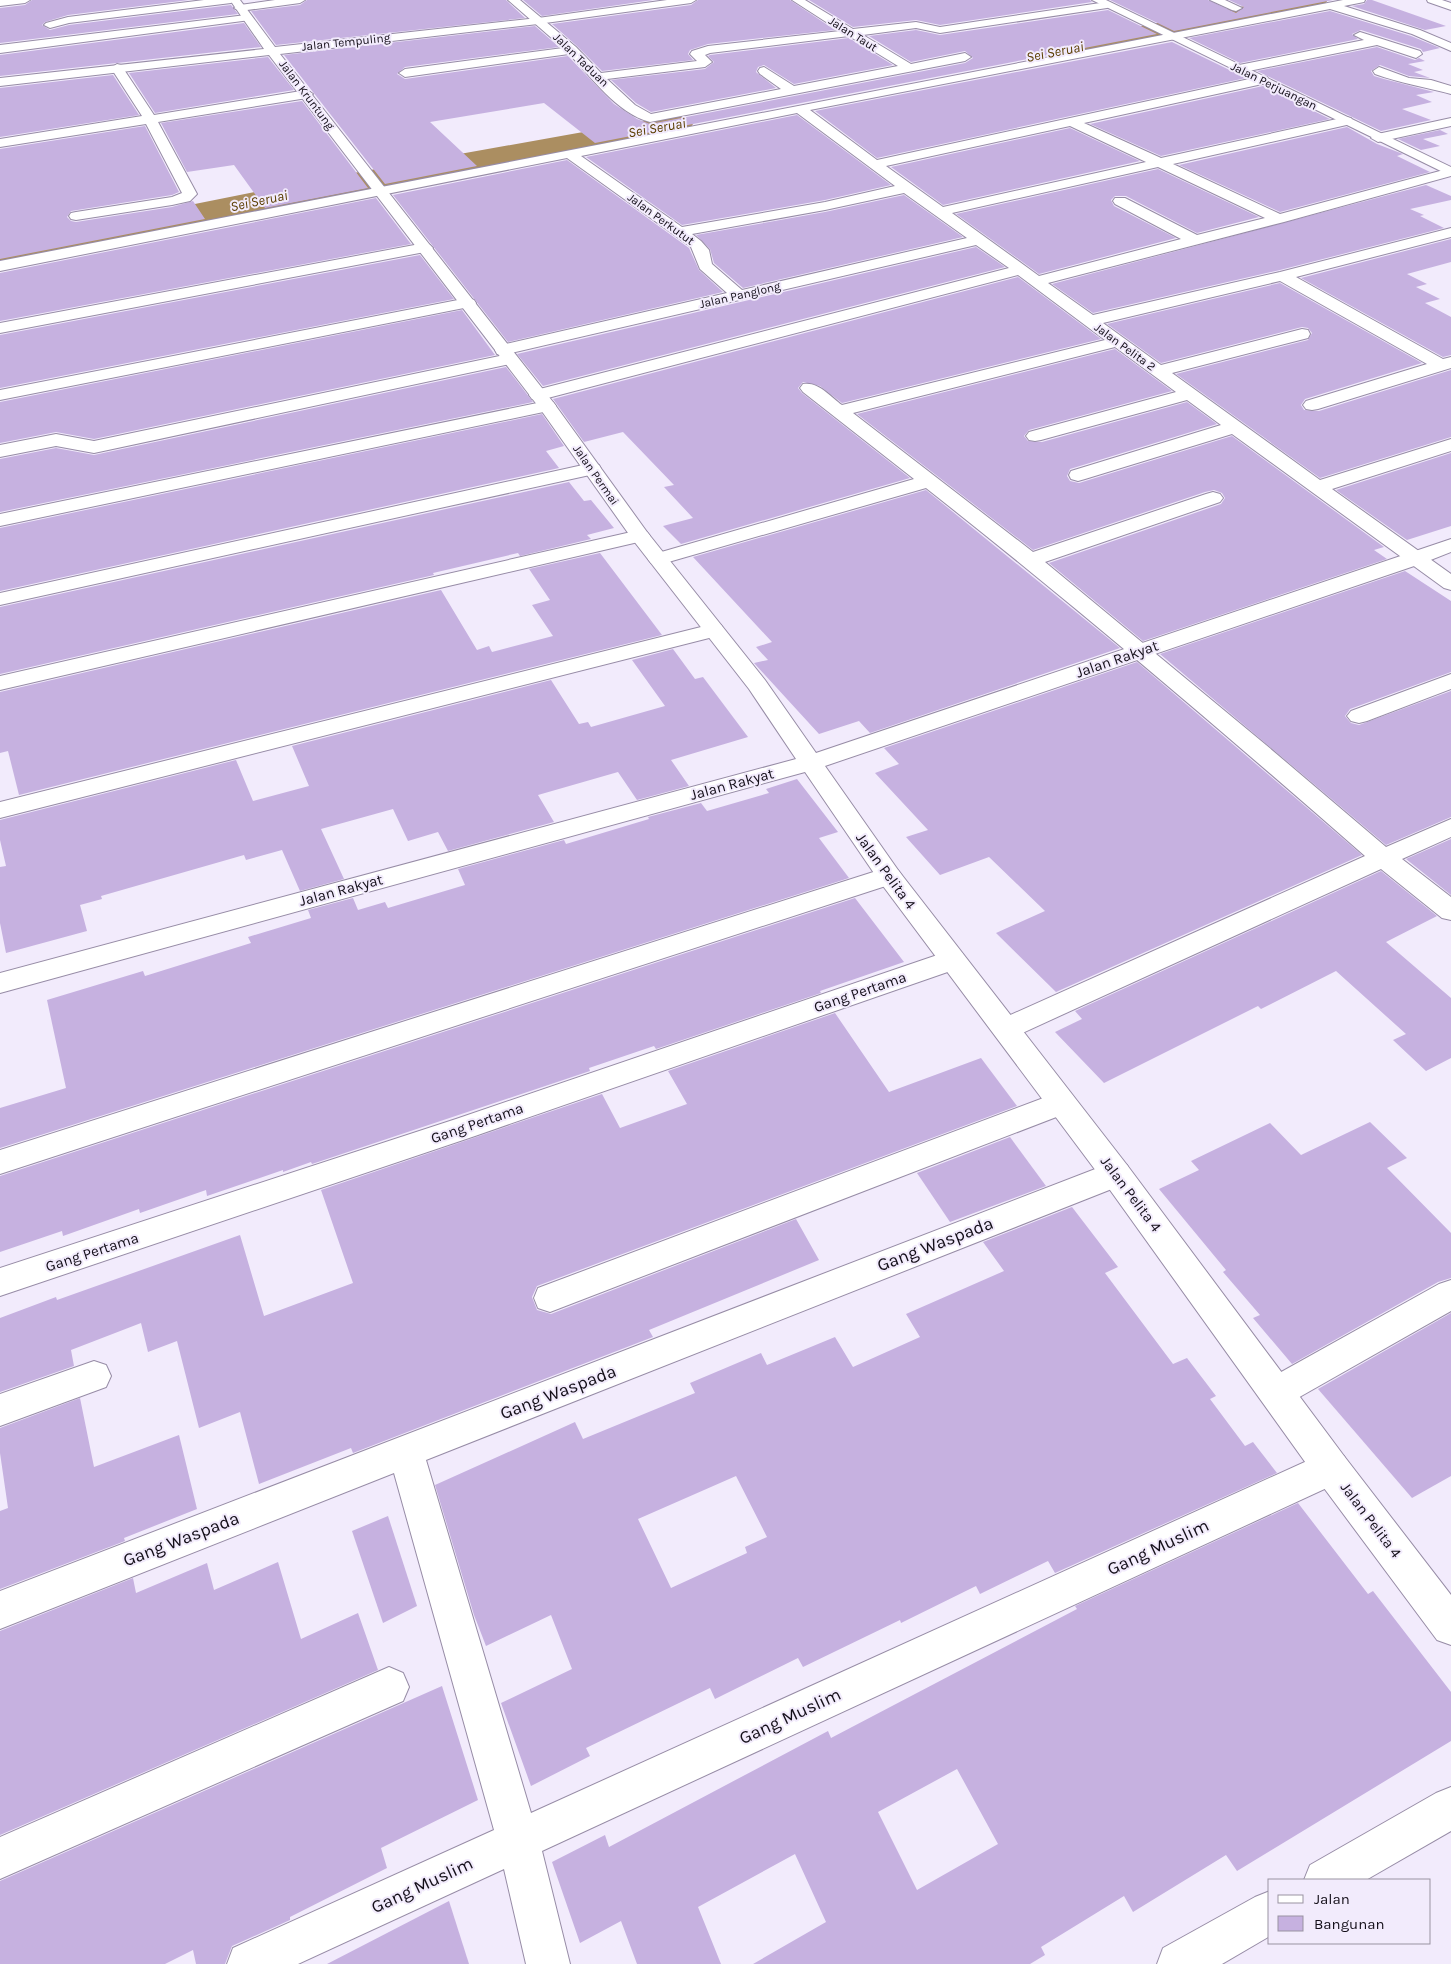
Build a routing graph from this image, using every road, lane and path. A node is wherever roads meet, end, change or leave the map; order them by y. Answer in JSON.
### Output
{"nodes":[{"id":1,"x":26,"y":0,"type":"edge"},
{"id":2,"x":300,"y":0,"type":"edge"},
{"id":3,"x":528,"y":0,"type":"edge"},
{"id":4,"x":691,"y":0,"type":"edge"},
{"id":5,"x":797,"y":0,"type":"edge"},
{"id":6,"x":1118,"y":0,"type":"edge"},
{"id":7,"x":1215,"y":0,"type":"edge"},
{"id":8,"x":1360,"y":0,"type":"edge"},
{"id":9,"x":1432,"y":0,"type":"edge"},
{"id":10,"x":514,"y":1,"type":"edge"},
{"id":11,"x":0,"y":2,"type":"edge"},
{"id":12,"x":1102,"y":3,"type":"edge"},
{"id":13,"x":238,"y":6,"type":"edge"},
{"id":14,"x":1332,"y":6,"type":"junction"},
{"id":15,"x":1451,"y":7,"type":"edge"},
{"id":16,"x":1236,"y":8,"type":"dead end"},
{"id":17,"x":1298,"y":13,"type":"junction"},
{"id":18,"x":1316,"y":19,"type":"dead end"},
{"id":19,"x":538,"y":21,"type":"junction"},
{"id":20,"x":50,"y":25,"type":"dead end"},
{"id":21,"x":1351,"y":32,"type":"dead end"},
{"id":22,"x":852,"y":34,"type":"junction"},
{"id":23,"x":1171,"y":36,"type":"junction"},
{"id":24,"x":1378,"y":41,"type":"junction"},
{"id":25,"x":1451,"y":47,"type":"edge"},
{"id":26,"x":0,"y":49,"type":"edge"},
{"id":27,"x":273,"y":50,"type":"junction"},
{"id":28,"x":572,"y":50,"type":"junction"},
{"id":29,"x":1416,"y":54,"type":"dead end"},
{"id":30,"x":965,"y":57,"type":"dead end"},
{"id":31,"x":908,"y":67,"type":"junction"},
{"id":32,"x":117,"y":68,"type":"junction"},
{"id":33,"x":1239,"y":69,"type":"junction"},
{"id":34,"x":764,"y":71,"type":"dead end"},
{"id":35,"x":1380,"y":71,"type":"dead end"},
{"id":36,"x":405,"y":73,"type":"dead end"},
{"id":37,"x":596,"y":77,"type":"junction"},
{"id":38,"x":1263,"y":80,"type":"junction"},
{"id":39,"x":0,"y":82,"type":"edge"},
{"id":40,"x":791,"y":90,"type":"junction"},
{"id":41,"x":1451,"y":90,"type":"edge"},
{"id":42,"x":307,"y":94,"type":"junction"},
{"id":43,"x":800,"y":109,"type":"junction"},
{"id":44,"x":150,"y":119,"type":"junction"},
{"id":45,"x":1346,"y":121,"type":"junction"},
{"id":46,"x":1072,"y":122,"type":"junction"},
{"id":47,"x":1451,"y":122,"type":"edge"},
{"id":48,"x":1378,"y":138,"type":"junction"},
{"id":49,"x":0,"y":143,"type":"edge"},
{"id":50,"x":570,"y":154,"type":"junction"},
{"id":51,"x":1160,"y":163,"type":"junction"},
{"id":52,"x":874,"y":165,"type":"junction"},
{"id":53,"x":1451,"y":172,"type":"edge"},
{"id":54,"x":906,"y":188,"type":"junction"},
{"id":55,"x":380,"y":190,"type":"junction"},
{"id":56,"x":1120,"y":201,"type":"dead end"},
{"id":57,"x":938,"y":212,"type":"junction"},
{"id":58,"x":76,"y":216,"type":"dead end"},
{"id":59,"x":1279,"y":218,"type":"junction"},
{"id":60,"x":680,"y":232,"type":"junction"},
{"id":61,"x":1451,"y":232,"type":"edge"},
{"id":62,"x":977,"y":240,"type":"junction"},
{"id":63,"x":1194,"y":240,"type":"junction"},
{"id":64,"x":425,"y":248,"type":"junction"},
{"id":65,"x":0,"y":266,"type":"edge"},
{"id":66,"x":1020,"y":270,"type":"junction"},
{"id":67,"x":1282,"y":276,"type":"junction"},
{"id":68,"x":1036,"y":281,"type":"junction"},
{"id":69,"x":739,"y":294,"type":"junction"},
{"id":70,"x":468,"y":303,"type":"junction"},
{"id":71,"x":1089,"y":321,"type":"junction"},
{"id":72,"x":0,"y":328,"type":"edge"},
{"id":73,"x":1302,"y":334,"type":"dead end"},
{"id":74,"x":1116,"y":342,"type":"junction"},
{"id":75,"x":506,"y":355,"type":"junction"},
{"id":76,"x":1446,"y":364,"type":"edge"},
{"id":77,"x":1158,"y":371,"type":"junction"},
{"id":78,"x":809,"y":388,"type":"dead end"},
{"id":79,"x":0,"y":394,"type":"edge"},
{"id":80,"x":1190,"y":394,"type":"junction"},
{"id":81,"x":542,"y":400,"type":"junction"},
{"id":82,"x":1312,"y":405,"type":"dead end"},
{"id":83,"x":841,"y":411,"type":"junction"},
{"id":84,"x":1235,"y":427,"type":"junction"},
{"id":85,"x":1035,"y":436,"type":"dead end"},
{"id":86,"x":1451,"y":444,"type":"edge"},
{"id":87,"x":0,"y":451,"type":"edge"},
{"id":88,"x":592,"y":469,"type":"junction"},
{"id":89,"x":1078,"y":475,"type":"dead end"},
{"id":90,"x":929,"y":480,"type":"junction"},
{"id":91,"x":1319,"y":487,"type":"junction"},
{"id":92,"x":1213,"y":498,"type":"dead end"},
{"id":93,"x":0,"y":520,"type":"edge"},
{"id":94,"x":640,"y":536,"type":"junction"},
{"id":95,"x":1451,"y":545,"type":"edge"},
{"id":96,"x":1416,"y":558,"type":"junction"},
{"id":97,"x":658,"y":559,"type":"junction"},
{"id":98,"x":1030,"y":560,"type":"junction"},
{"id":99,"x":1451,"y":584,"type":"edge"},
{"id":100,"x":0,"y":600,"type":"edge"},
{"id":101,"x":712,"y":630,"type":"junction"},
{"id":102,"x":1139,"y":651,"type":"junction"},
{"id":103,"x":1451,"y":681,"type":"edge"},
{"id":104,"x":0,"y":683,"type":"edge"},
{"id":105,"x":1359,"y":716,"type":"dead end"},
{"id":106,"x":809,"y":763,"type":"junction"},
{"id":107,"x":0,"y":810,"type":"edge"},
{"id":108,"x":1451,"y":827,"type":"edge"},
{"id":109,"x":1382,"y":857,"type":"junction"},
{"id":110,"x":889,"y":876,"type":"junction"},
{"id":111,"x":1451,"y":911,"type":"edge"},
{"id":112,"x":952,"y":960,"type":"junction"},
{"id":113,"x":0,"y":983,"type":"edge"},
{"id":114,"x":1007,"y":1029,"type":"junction"},
{"id":115,"x":1062,"y":1103,"type":"junction"},
{"id":116,"x":0,"y":1162,"type":"edge"},
{"id":117,"x":1116,"y":1174,"type":"junction"},
{"id":118,"x":0,"y":1282,"type":"edge"},
{"id":119,"x":1451,"y":1294,"type":"edge"},
{"id":120,"x":550,"y":1298,"type":"dead end"},
{"id":121,"x":94,"y":1376,"type":"dead end"},
{"id":122,"x":1277,"y":1392,"type":"junction"},
{"id":123,"x":0,"y":1410,"type":"edge"},
{"id":124,"x":406,"y":1451,"type":"junction"},
{"id":125,"x":1331,"y":1468,"type":"junction"},
{"id":126,"x":0,"y":1610,"type":"edge"},
{"id":127,"x":1451,"y":1626,"type":"edge"},
{"id":128,"x":389,"y":1687,"type":"dead end"},
{"id":129,"x":1451,"y":1808,"type":"edge"},
{"id":130,"x":518,"y":1840,"type":"junction"},
{"id":131,"x":0,"y":1858,"type":"edge"},
{"id":132,"x":1327,"y":1879,"type":"edge"},
{"id":133,"x":1268,"y":1913,"type":"edge"},
{"id":134,"x":249,"y":1964,"type":"edge"},
{"id":135,"x":548,"y":1964,"type":"edge"},
{"id":136,"x":1178,"y":1964,"type":"edge"}],
"edges":[{"from":1,"to":11,"type":"street"},
{"from":2,"to":13,"type":"street"},
{"from":3,"to":10,"type":"street"},
{"from":4,"to":19,"type":"street","name":"Jalan Tempuling"},
{"from":5,"to":22,"type":"street","name":"Jalan Taut"},
{"from":6,"to":12,"type":"street"},
{"from":7,"to":16,"type":"street"},
{"from":8,"to":14,"type":"street"},
{"from":9,"to":15,"type":"street"},
{"from":10,"to":19,"type":"street","name":"Jalan Taduan"},
{"from":12,"to":22,"type":"street"},
{"from":12,"to":23,"type":"street","name":"Jalan Perjuangan"},
{"from":13,"to":20,"type":"street"},
{"from":13,"to":26,"type":"street"},
{"from":13,"to":27,"type":"street","name":"Jalan Kruntung"},
{"from":14,"to":17,"type":"street"},
{"from":14,"to":25,"type":"street"},
{"from":17,"to":18,"type":"street"},
{"from":17,"to":23,"type":"street"},
{"from":19,"to":27,"type":"street","name":"Jalan Tempuling"},
{"from":19,"to":28,"type":"street","name":"Jalan Taduan"},
{"from":21,"to":24,"type":"street"},
{"from":22,"to":31,"type":"street","name":"Jalan Taut"},
{"from":22,"to":37,"type":"street"},
{"from":23,"to":33,"type":"street","name":"Jalan Perjuangan"},
{"from":23,"to":43,"type":"street"},
{"from":24,"to":29,"type":"street"},
{"from":24,"to":33,"type":"street"},
{"from":27,"to":32,"type":"street","name":"Jalan Tempuling"},
{"from":27,"to":42,"type":"street","name":"Jalan Kruntung"},
{"from":28,"to":36,"type":"street"},
{"from":28,"to":37,"type":"street","name":"Jalan Taduan"},
{"from":30,"to":31,"type":"street"},
{"from":31,"to":40,"type":"street"},
{"from":32,"to":39,"type":"street","name":"Jalan Tempuling"},
{"from":32,"to":44,"type":"street"},
{"from":33,"to":38,"type":"street","name":"Jalan Perjuangan"},
{"from":34,"to":40,"type":"street"},
{"from":35,"to":41,"type":"street"},
{"from":37,"to":40,"type":"street","name":"Jalan Taduan"},
{"from":38,"to":45,"type":"street","name":"Jalan Perjuangan"},
{"from":38,"to":46,"type":"street"},
{"from":42,"to":44,"type":"street"},
{"from":42,"to":55,"type":"street","name":"Jalan Kruntung"},
{"from":43,"to":50,"type":"street"},
{"from":43,"to":52,"type":"street","name":"Jalan Pelita 2"},
{"from":44,"to":49,"type":"street"},
{"from":44,"to":58,"type":"street"},
{"from":45,"to":48,"type":"street","name":"Jalan Perjuangan"},
{"from":45,"to":51,"type":"street"},
{"from":46,"to":51,"type":"street"},
{"from":46,"to":52,"type":"street"},
{"from":47,"to":48,"type":"street"},
{"from":48,"to":53,"type":"street","name":"Jalan Perjuangan"},
{"from":50,"to":55,"type":"street"},
{"from":50,"to":60,"type":"street","name":"Jalan Perkutut"},
{"from":51,"to":57,"type":"street"},
{"from":51,"to":59,"type":"street"},
{"from":52,"to":54,"type":"street","name":"Jalan Pelita 2"},
{"from":53,"to":59,"type":"street"},
{"from":54,"to":57,"type":"street","name":"Jalan Pelita 2"},
{"from":54,"to":60,"type":"street"},
{"from":55,"to":64,"type":"street","name":"Jalan Permai"},
{"from":55,"to":65,"type":"street"},
{"from":56,"to":63,"type":"street"},
{"from":57,"to":62,"type":"street","name":"Jalan Pelita 2"},
{"from":59,"to":63,"type":"street"},
{"from":60,"to":69,"type":"street","name":"Jalan Perkutut"},
{"from":61,"to":67,"type":"street"},
{"from":62,"to":66,"type":"street","name":"Jalan Pelita 2"},
{"from":62,"to":69,"type":"street","name":"Jalan Panglong"},
{"from":63,"to":68,"type":"street"},
{"from":64,"to":70,"type":"street","name":"Jalan Permai"},
{"from":64,"to":72,"type":"street"},
{"from":66,"to":68,"type":"street","name":"Jalan Pelita 2"},
{"from":66,"to":81,"type":"street"},
{"from":67,"to":71,"type":"street"},
{"from":67,"to":76,"type":"street"},
{"from":68,"to":71,"type":"street","name":"Jalan Pelita 2"},
{"from":69,"to":75,"type":"street","name":"Jalan Panglong"},
{"from":70,"to":75,"type":"street","name":"Jalan Permai"},
{"from":70,"to":79,"type":"street"},
{"from":71,"to":74,"type":"street","name":"Jalan Pelita 2"},
{"from":73,"to":77,"type":"street"},
{"from":74,"to":77,"type":"street","name":"Jalan Pelita 2"},
{"from":74,"to":83,"type":"street"},
{"from":75,"to":81,"type":"street","name":"Jalan Permai"},
{"from":75,"to":87,"type":"street","name":"Jalan Panglong"},
{"from":76,"to":82,"type":"street"},
{"from":77,"to":80,"type":"street","name":"Jalan Pelita 2"},
{"from":78,"to":83,"type":"street"},
{"from":80,"to":84,"type":"street","name":"Jalan Pelita 2"},
{"from":80,"to":85,"type":"street"},
{"from":81,"to":88,"type":"street","name":"Jalan Permai"},
{"from":81,"to":93,"type":"street"},
{"from":83,"to":90,"type":"street"},
{"from":84,"to":89,"type":"street"},
{"from":84,"to":91,"type":"street","name":"Jalan Pelita 2"},
{"from":86,"to":91,"type":"street"},
{"from":88,"to":94,"type":"street","name":"Jalan Permai"},
{"from":88,"to":100,"type":"street"},
{"from":90,"to":97,"type":"street"},
{"from":90,"to":98,"type":"street"},
{"from":91,"to":96,"type":"street","name":"Jalan Pelita 2"},
{"from":92,"to":98,"type":"street"},
{"from":94,"to":97,"type":"street","name":"Jalan Permai"},
{"from":94,"to":104,"type":"street"},
{"from":95,"to":96,"type":"street","name":"Jalan Rakyat"},
{"from":96,"to":99,"type":"street","name":"Jalan Pelita 2"},
{"from":96,"to":102,"type":"street","name":"Jalan Rakyat"},
{"from":97,"to":101,"type":"street","name":"Jalan Permai"},
{"from":98,"to":102,"type":"street"},
{"from":101,"to":106,"type":"street","name":"Jalan Permai"},
{"from":101,"to":107,"type":"street"},
{"from":102,"to":106,"type":"street","name":"Jalan Rakyat"},
{"from":102,"to":109,"type":"street"},
{"from":103,"to":105,"type":"street"},
{"from":106,"to":110,"type":"street","name":"Jalan Pelita 4"},
{"from":106,"to":113,"type":"street","name":"Jalan Rakyat"},
{"from":108,"to":109,"type":"street"},
{"from":109,"to":111,"type":"street"},
{"from":109,"to":114,"type":"street"},
{"from":110,"to":112,"type":"street","name":"Jalan Pelita 4"},
{"from":110,"to":116,"type":"street"},
{"from":112,"to":114,"type":"street","name":"Jalan Pelita 4"},
{"from":112,"to":118,"type":"street","name":"Gang Pertama"},
{"from":114,"to":115,"type":"street","name":"Jalan Pelita 4"},
{"from":115,"to":117,"type":"street","name":"Jalan Pelita 4"},
{"from":115,"to":120,"type":"street"},
{"from":117,"to":122,"type":"street","name":"Jalan Pelita 4"},
{"from":117,"to":124,"type":"street","name":"Gang Waspada"},
{"from":119,"to":122,"type":"street"},
{"from":121,"to":123,"type":"street"},
{"from":122,"to":125,"type":"street","name":"Jalan Pelita 4"},
{"from":124,"to":126,"type":"street","name":"Gang Waspada"},
{"from":124,"to":130,"type":"street"},
{"from":125,"to":127,"type":"street","name":"Jalan Pelita 4"},
{"from":125,"to":130,"type":"street","name":"Gang Muslim"},
{"from":128,"to":131,"type":"street"},
{"from":129,"to":132,"type":"street"},
{"from":130,"to":134,"type":"street","name":"Gang Muslim"},
{"from":130,"to":135,"type":"street"},
{"from":133,"to":136,"type":"street"}]}
